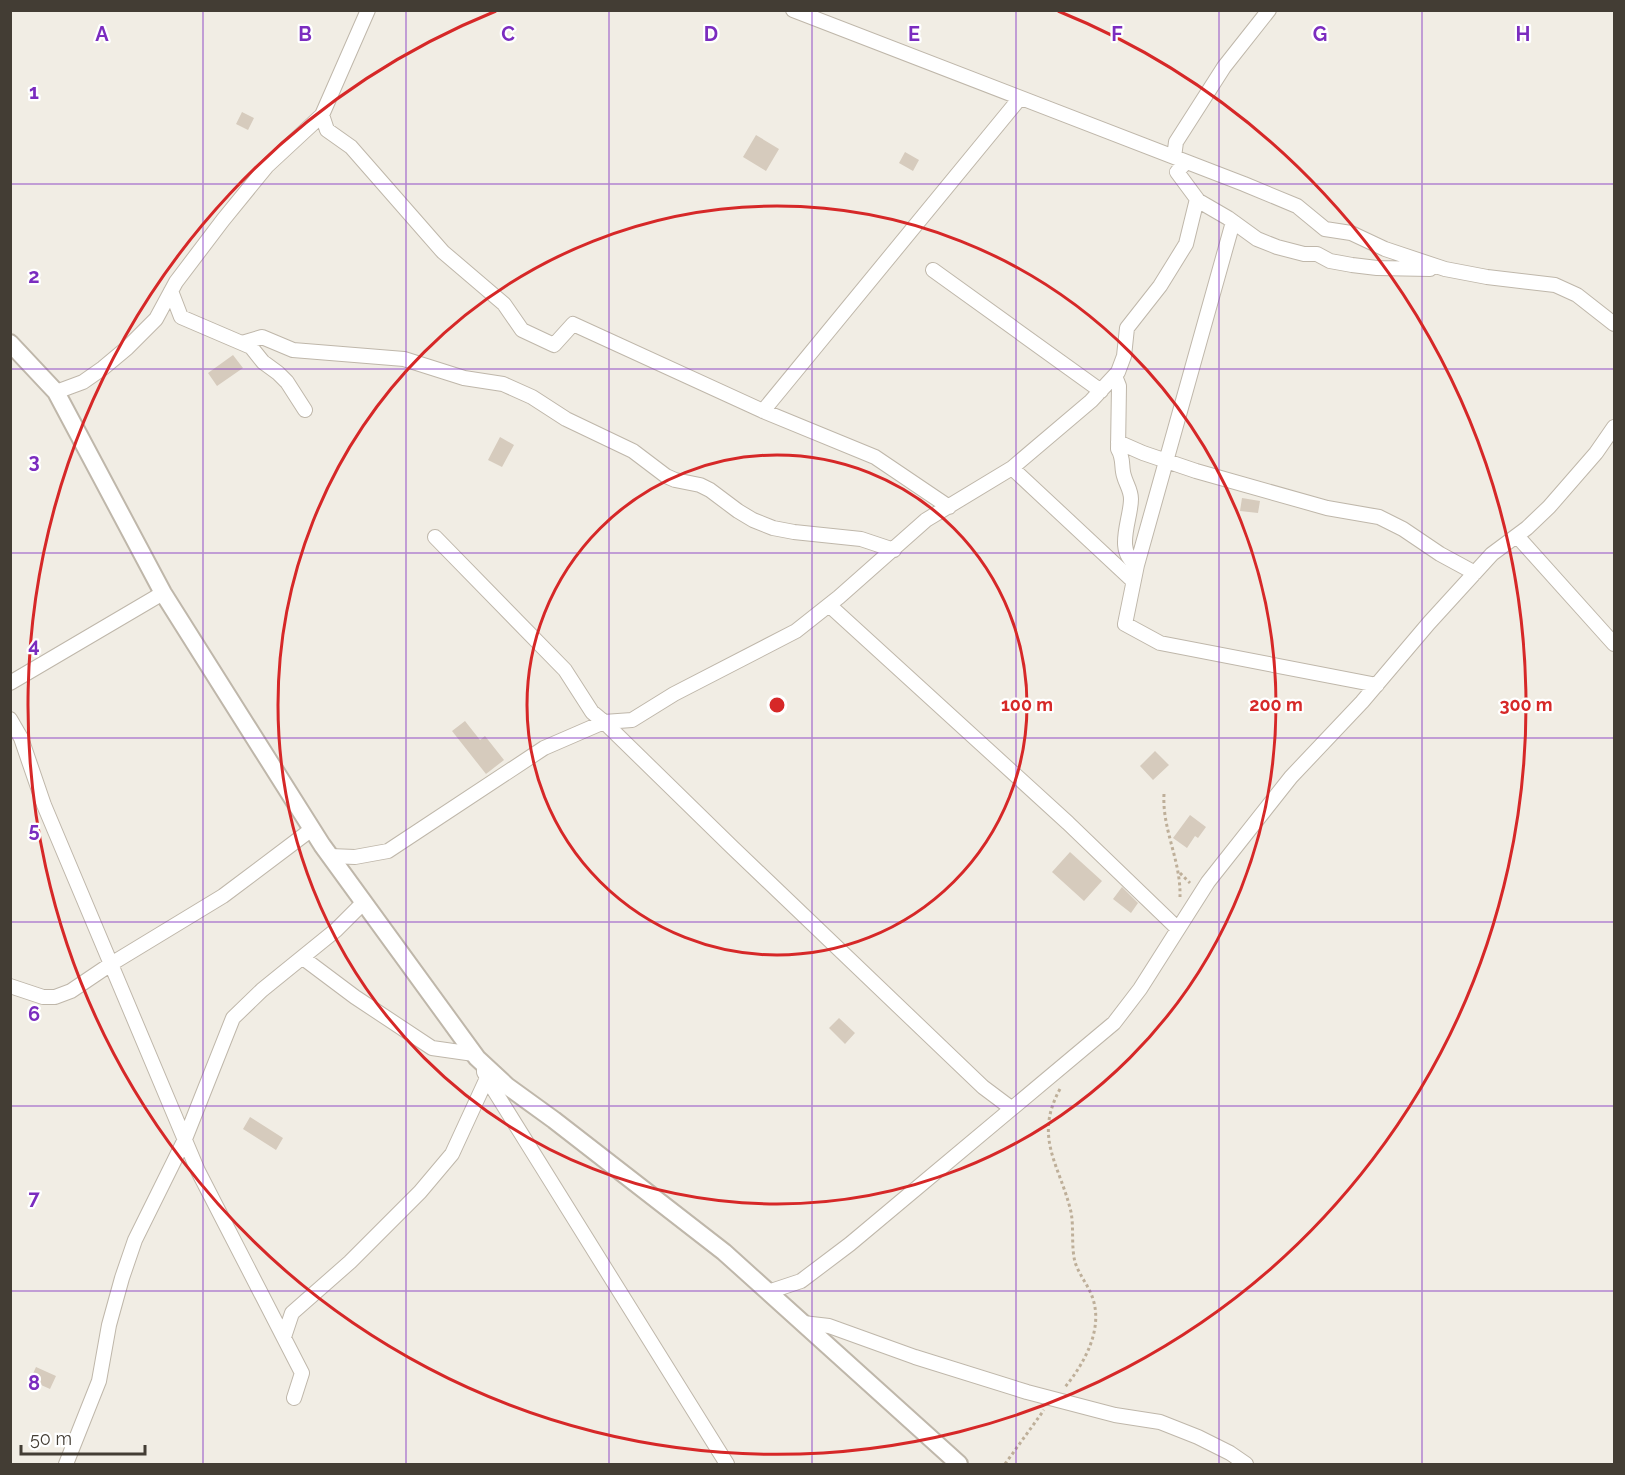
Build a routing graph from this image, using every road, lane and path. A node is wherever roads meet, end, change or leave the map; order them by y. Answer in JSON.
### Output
{"nodes":[{"id":1,"x":368,"y":10,"type":"edge"},
{"id":2,"x":793,"y":10,"type":"edge"},
{"id":3,"x":1269,"y":10,"type":"edge"},
{"id":4,"x":1020,"y":98,"type":"junction"},
{"id":5,"x":322,"y":115,"type":"junction"},
{"id":6,"x":1180,"y":160,"type":"junction"},
{"id":7,"x":1197,"y":200,"type":"junction"},
{"id":8,"x":1233,"y":222,"type":"junction"},
{"id":9,"x":1445,"y":269,"type":"junction"},
{"id":10,"x":933,"y":270,"type":"dead end"},
{"id":11,"x":171,"y":291,"type":"junction"},
{"id":12,"x":1614,"y":324,"type":"edge"},
{"id":13,"x":10,"y":343,"type":"edge"},
{"id":14,"x":242,"y":343,"type":"junction"},
{"id":15,"x":1115,"y":376,"type":"junction"},
{"id":16,"x":1101,"y":391,"type":"junction"},
{"id":17,"x":56,"y":392,"type":"junction"},
{"id":18,"x":305,"y":410,"type":"dead end"},
{"id":19,"x":763,"y":411,"type":"junction"},
{"id":20,"x":1614,"y":427,"type":"edge"},
{"id":21,"x":1118,"y":442,"type":"junction"},
{"id":22,"x":1166,"y":462,"type":"junction"},
{"id":23,"x":1012,"y":468,"type":"junction"},
{"id":24,"x":949,"y":507,"type":"junction"},
{"id":25,"x":1517,"y":536,"type":"junction"},
{"id":26,"x":435,"y":537,"type":"dead end"},
{"id":27,"x":894,"y":550,"type":"junction"},
{"id":28,"x":1137,"y":565,"type":"junction"},
{"id":29,"x":1475,"y":573,"type":"junction"},
{"id":30,"x":1133,"y":581,"type":"junction"},
{"id":31,"x":163,"y":593,"type":"junction"},
{"id":32,"x":829,"y":605,"type":"junction"},
{"id":33,"x":1614,"y":644,"type":"edge"},
{"id":34,"x":10,"y":683,"type":"edge"},
{"id":35,"x":1377,"y":685,"type":"junction"},
{"id":36,"x":10,"y":719,"type":"edge"},
{"id":37,"x":604,"y":722,"type":"junction"},
{"id":38,"x":1164,"y":795,"type":"dead end"},
{"id":39,"x":312,"y":829,"type":"junction"},
{"id":40,"x":330,"y":856,"type":"junction"},
{"id":41,"x":364,"y":902,"type":"junction"},
{"id":42,"x":1175,"y":926,"type":"junction"},
{"id":43,"x":303,"y":958,"type":"junction"},
{"id":44,"x":111,"y":964,"type":"junction"},
{"id":45,"x":10,"y":986,"type":"edge"},
{"id":46,"x":482,"y":1065,"type":"junction"},
{"id":47,"x":1063,"y":1083,"type":"dead end"},
{"id":48,"x":1011,"y":1108,"type":"junction"},
{"id":49,"x":185,"y":1139,"type":"junction"},
{"id":50,"x":768,"y":1292,"type":"junction"},
{"id":51,"x":803,"y":1323,"type":"junction"},
{"id":52,"x":284,"y":1337,"type":"junction"},
{"id":53,"x":294,"y":1398,"type":"dead end"},
{"id":54,"x":1055,"y":1399,"type":"junction"},
{"id":55,"x":943,"y":1457,"type":"edge"},
{"id":56,"x":66,"y":1464,"type":"edge"},
{"id":57,"x":727,"y":1464,"type":"edge"},
{"id":58,"x":959,"y":1464,"type":"edge"},
{"id":59,"x":1005,"y":1464,"type":"edge"},
{"id":60,"x":1246,"y":1464,"type":"edge"}],
"edges":[{"from":1,"to":5,"type":"street"},
{"from":2,"to":4,"type":"street"},
{"from":3,"to":6,"type":"street"},
{"from":4,"to":6,"type":"street"},
{"from":4,"to":19,"type":"street"},
{"from":5,"to":11,"type":"street"},
{"from":5,"to":19,"type":"street"},
{"from":6,"to":7,"type":"street"},
{"from":6,"to":9,"type":"street"},
{"from":7,"to":8,"type":"street"},
{"from":7,"to":15,"type":"street"},
{"from":8,"to":9,"type":"street"},
{"from":8,"to":22,"type":"street"},
{"from":9,"to":12,"type":"street"},
{"from":10,"to":16,"type":"street"},
{"from":11,"to":14,"type":"street"},
{"from":11,"to":17,"type":"street"},
{"from":13,"to":17,"type":"street"},
{"from":14,"to":18,"type":"street"},
{"from":14,"to":27,"type":"street"},
{"from":15,"to":16,"type":"street"},
{"from":15,"to":21,"type":"street"},
{"from":16,"to":23,"type":"street"},
{"from":17,"to":31,"type":"street"},
{"from":19,"to":24,"type":"street"},
{"from":20,"to":25,"type":"street"},
{"from":21,"to":22,"type":"street"},
{"from":21,"to":28,"type":"street"},
{"from":22,"to":28,"type":"street"},
{"from":22,"to":29,"type":"street"},
{"from":23,"to":24,"type":"street"},
{"from":23,"to":30,"type":"street"},
{"from":24,"to":27,"type":"street"},
{"from":25,"to":29,"type":"street"},
{"from":25,"to":33,"type":"street"},
{"from":26,"to":37,"type":"street"},
{"from":27,"to":32,"type":"street"},
{"from":28,"to":30,"type":"street"},
{"from":29,"to":35,"type":"street"},
{"from":30,"to":35,"type":"street"},
{"from":31,"to":34,"type":"street"},
{"from":31,"to":39,"type":"street"},
{"from":32,"to":37,"type":"street"},
{"from":32,"to":42,"type":"street"},
{"from":35,"to":42,"type":"street"},
{"from":36,"to":44,"type":"street"},
{"from":37,"to":40,"type":"street"},
{"from":37,"to":48,"type":"street"},
{"from":38,"to":42,"type":"path"},
{"from":39,"to":40,"type":"street"},
{"from":39,"to":44,"type":"street"},
{"from":40,"to":41,"type":"street"},
{"from":41,"to":43,"type":"street"},
{"from":41,"to":46,"type":"street"},
{"from":42,"to":48,"type":"street"},
{"from":43,"to":46,"type":"street"},
{"from":43,"to":49,"type":"street"},
{"from":44,"to":45,"type":"street"},
{"from":44,"to":49,"type":"street"},
{"from":46,"to":50,"type":"street"},
{"from":46,"to":52,"type":"street"},
{"from":46,"to":57,"type":"street"},
{"from":47,"to":54,"type":"path"},
{"from":48,"to":50,"type":"street"},
{"from":49,"to":52,"type":"street"},
{"from":49,"to":56,"type":"street"},
{"from":50,"to":51,"type":"street"},
{"from":51,"to":54,"type":"street"},
{"from":51,"to":55,"type":"street"},
{"from":52,"to":53,"type":"street"},
{"from":54,"to":59,"type":"path"},
{"from":54,"to":60,"type":"street"},
{"from":55,"to":58,"type":"street"}]}
